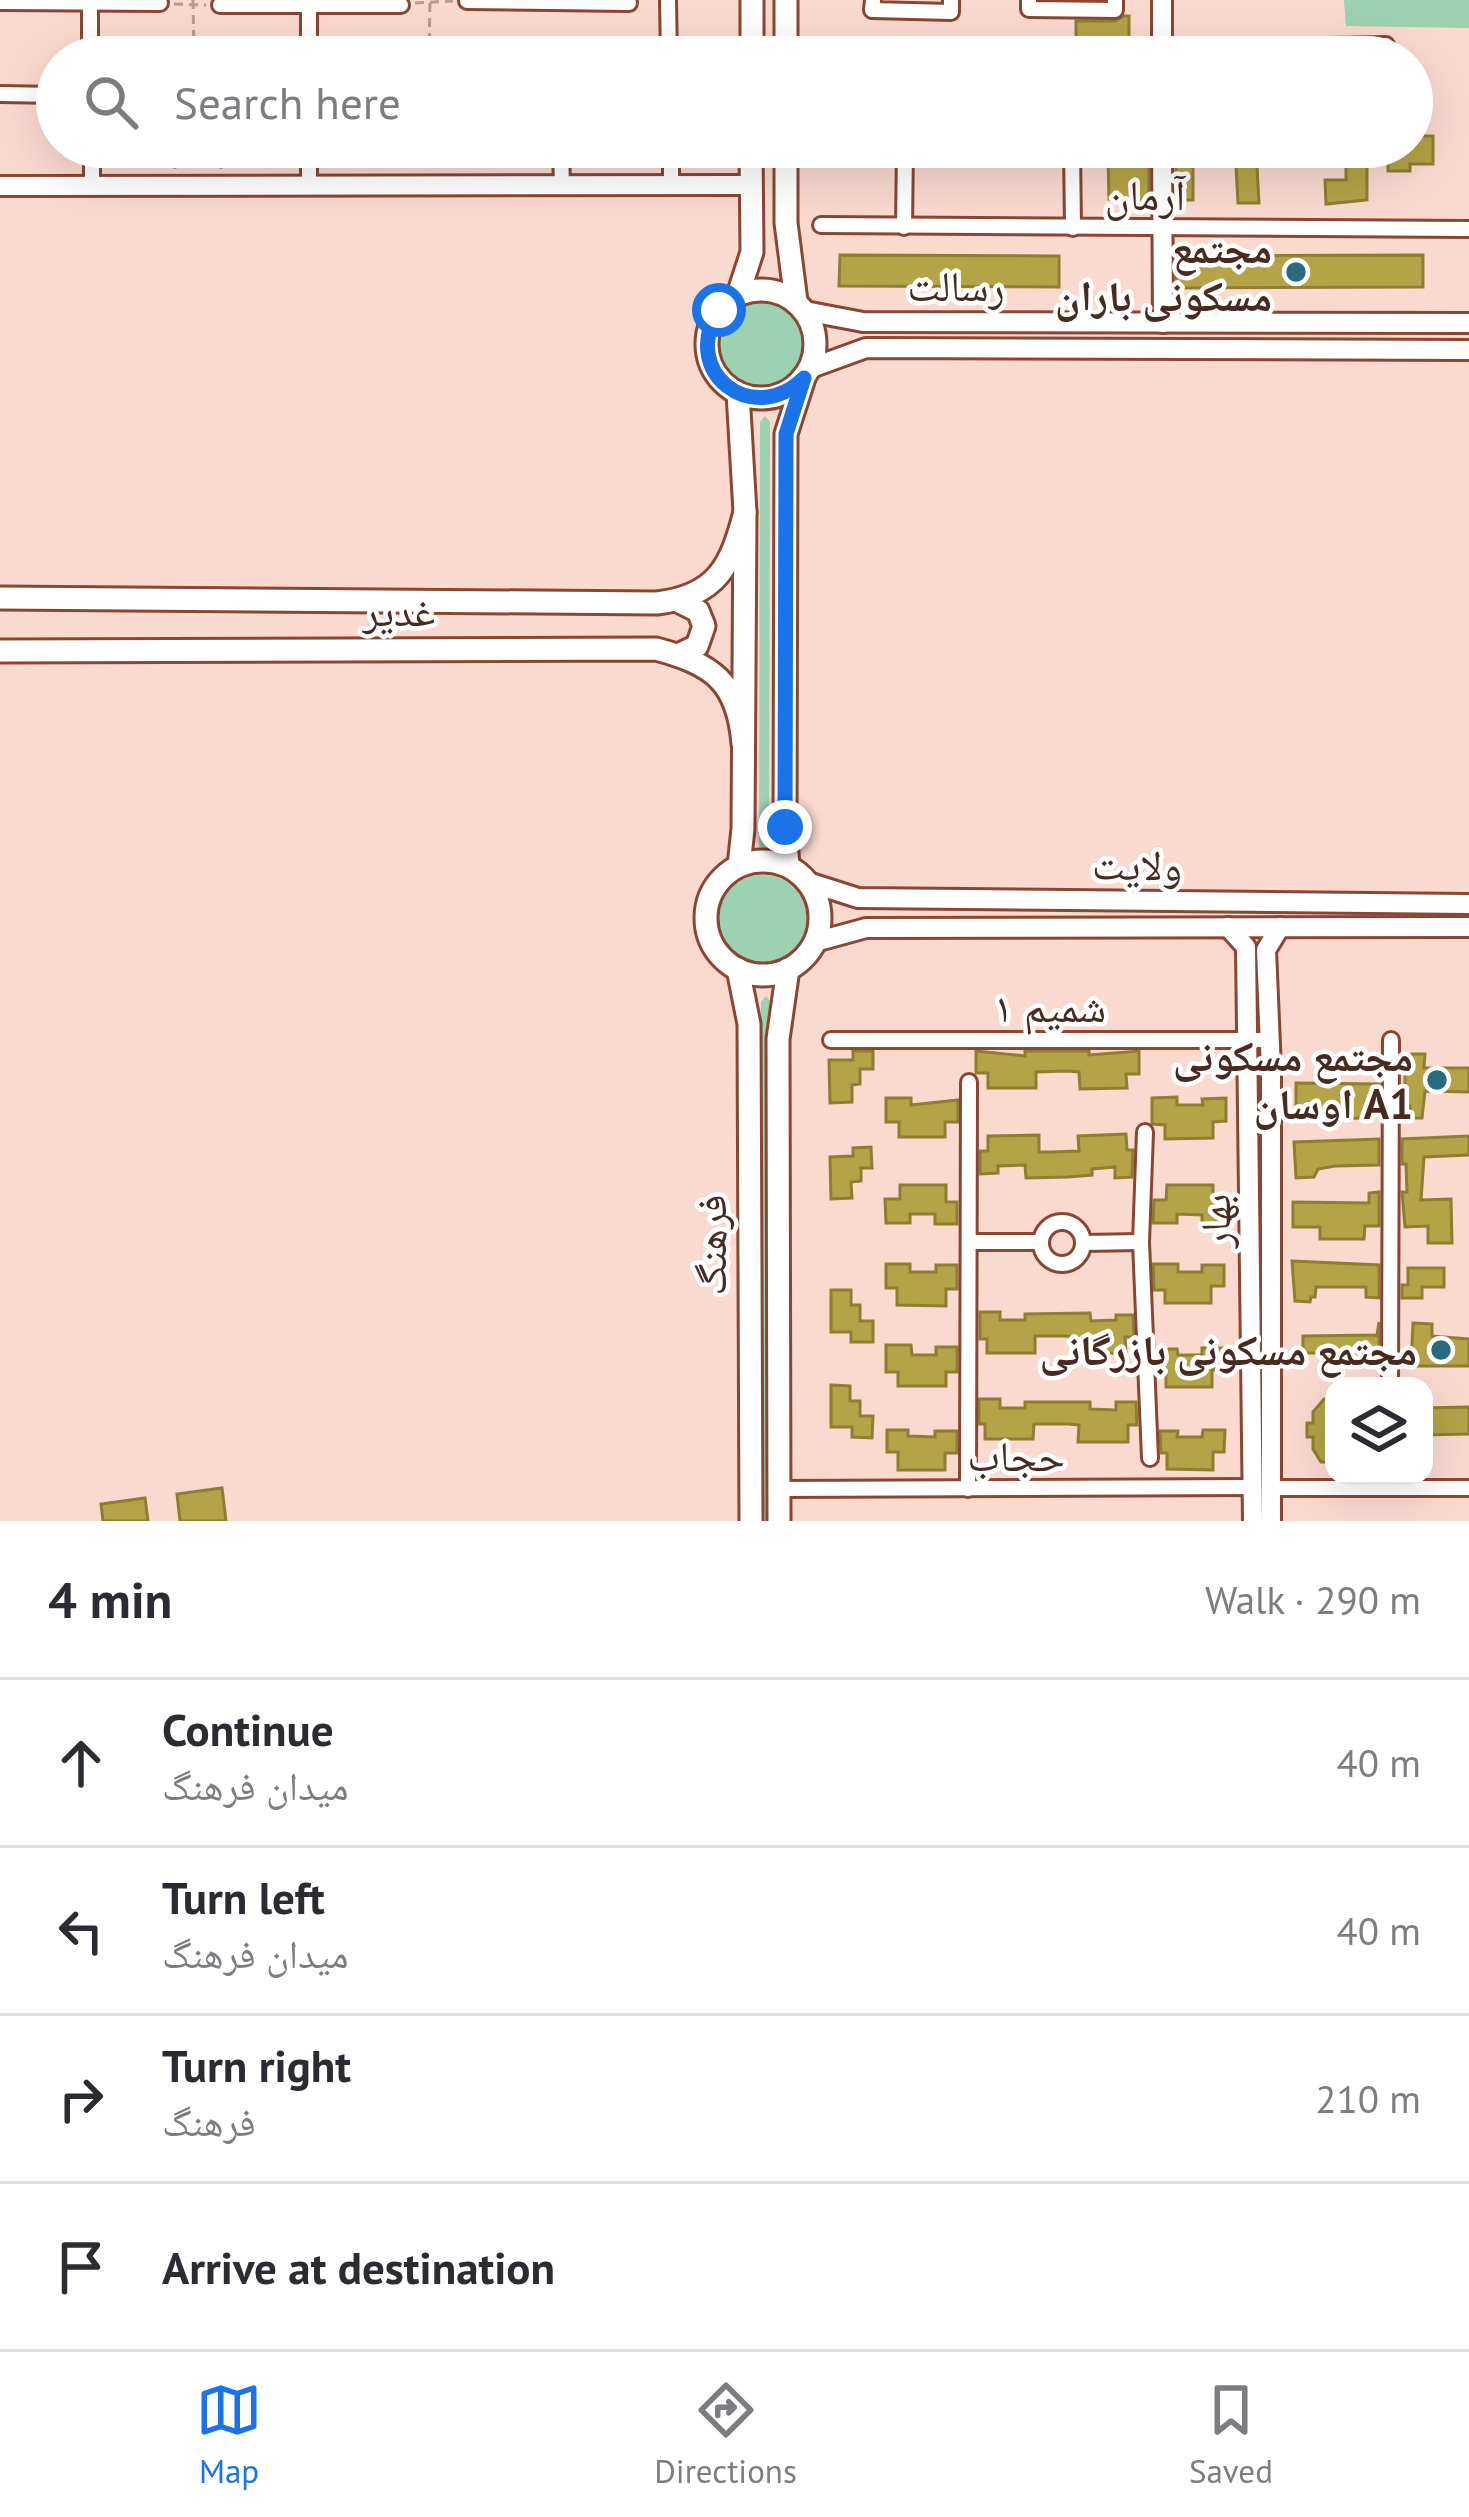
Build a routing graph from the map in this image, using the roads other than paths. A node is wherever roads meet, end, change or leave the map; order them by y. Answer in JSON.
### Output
{"nodes":[{"id":1,"x":560,"y":0,"type":"edge"},
{"id":2,"x":668,"y":0,"type":"edge"},
{"id":3,"x":752,"y":0,"type":"edge"},
{"id":4,"x":786,"y":0,"type":"edge"},
{"id":5,"x":873,"y":0,"type":"edge"},
{"id":6,"x":951,"y":0,"type":"edge"},
{"id":7,"x":1029,"y":0,"type":"edge"},
{"id":8,"x":1115,"y":0,"type":"edge"},
{"id":9,"x":1162,"y":0,"type":"edge"},
{"id":10,"x":90,"y":1,"type":"edge"},
{"id":11,"x":0,"y":2,"type":"edge"},
{"id":12,"x":309,"y":2,"type":"edge"},
{"id":13,"x":466,"y":2,"type":"edge"},
{"id":14,"x":160,"y":3,"type":"road end"},
{"id":15,"x":629,"y":3,"type":"dead end"},
{"id":16,"x":220,"y":5,"type":"road end"},
{"id":17,"x":401,"y":5,"type":"road end"},
{"id":18,"x":90,"y":36,"type":"edge"},
{"id":19,"x":308,"y":36,"type":"edge"},
{"id":20,"x":669,"y":36,"type":"edge"},
{"id":21,"x":752,"y":36,"type":"edge"},
{"id":22,"x":786,"y":36,"type":"edge"},
{"id":23,"x":1162,"y":36,"type":"edge"},
{"id":24,"x":0,"y":94,"type":"edge"},
{"id":25,"x":36,"y":94,"type":"edge"},
{"id":26,"x":92,"y":168,"type":"edge"},
{"id":27,"x":309,"y":168,"type":"edge"},
{"id":28,"x":562,"y":168,"type":"edge"},
{"id":29,"x":671,"y":168,"type":"edge"},
{"id":30,"x":751,"y":168,"type":"edge"},
{"id":31,"x":786,"y":168,"type":"edge"},
{"id":32,"x":905,"y":168,"type":"edge"},
{"id":33,"x":1072,"y":168,"type":"edge"},
{"id":34,"x":1162,"y":168,"type":"edge"},
{"id":35,"x":0,"y":185,"type":"edge"},
{"id":36,"x":671,"y":185,"type":"junction"},
{"id":37,"x":751,"y":185,"type":"junction"},
{"id":38,"x":92,"y":186,"type":"junction"},
{"id":39,"x":309,"y":186,"type":"junction"},
{"id":40,"x":562,"y":187,"type":"junction"},
{"id":41,"x":821,"y":225,"type":"dead end"},
{"id":42,"x":904,"y":227,"type":"junction"},
{"id":43,"x":1162,"y":227,"type":"junction"},
{"id":44,"x":1073,"y":228,"type":"junction"},
{"id":45,"x":1469,"y":229,"type":"edge"},
{"id":46,"x":738,"y":295,"type":"junction"},
{"id":47,"x":801,"y":306,"type":"junction"},
{"id":48,"x":1163,"y":323,"type":"junction"},
{"id":49,"x":1469,"y":323,"type":"edge"},
{"id":50,"x":1469,"y":350,"type":"edge"},
{"id":51,"x":807,"y":373,"type":"junction"},
{"id":52,"x":737,"y":393,"type":"junction"},
{"id":53,"x":745,"y":512,"type":"junction"},
{"id":54,"x":0,"y":598,"type":"edge"},
{"id":55,"x":678,"y":601,"type":"junction"},
{"id":56,"x":0,"y":651,"type":"edge"},
{"id":57,"x":678,"y":655,"type":"junction"},
{"id":58,"x":743,"y":744,"type":"junction"},
{"id":59,"x":739,"y":866,"type":"junction"},
{"id":60,"x":788,"y":866,"type":"junction"},
{"id":61,"x":808,"y":882,"type":"junction"},
{"id":62,"x":1469,"y":904,"type":"edge"},
{"id":63,"x":1228,"y":927,"type":"junction"},
{"id":64,"x":1280,"y":927,"type":"junction"},
{"id":65,"x":1469,"y":927,"type":"edge"},
{"id":66,"x":815,"y":942,"type":"junction"},
{"id":67,"x":738,"y":969,"type":"junction"},
{"id":68,"x":788,"y":969,"type":"junction"},
{"id":69,"x":830,"y":1040,"type":"dead end"},
{"id":70,"x":1270,"y":1040,"type":"junction"},
{"id":71,"x":1391,"y":1040,"type":"dead end"},
{"id":72,"x":1249,"y":1041,"type":"junction"},
{"id":73,"x":969,"y":1082,"type":"dead end"},
{"id":74,"x":1145,"y":1132,"type":"dead end"},
{"id":75,"x":1040,"y":1241,"type":"junction"},
{"id":76,"x":969,"y":1242,"type":"junction"},
{"id":77,"x":1141,"y":1242,"type":"junction"},
{"id":78,"x":1083,"y":1243,"type":"junction"},
{"id":79,"x":1390,"y":1377,"type":"edge"},
{"id":80,"x":1150,"y":1458,"type":"dead end"},
{"id":81,"x":1326,"y":1485,"type":"edge"},
{"id":82,"x":1430,"y":1485,"type":"edge"},
{"id":83,"x":1262,"y":1488,"type":"junction"},
{"id":84,"x":1469,"y":1488,"type":"edge"},
{"id":85,"x":779,"y":1489,"type":"junction"},
{"id":86,"x":968,"y":1489,"type":"junction"},
{"id":87,"x":751,"y":1521,"type":"edge"},
{"id":88,"x":779,"y":1521,"type":"edge"},
{"id":89,"x":1253,"y":1521,"type":"edge"},
{"id":90,"x":1271,"y":1521,"type":"edge"}],
"edges":[{"from":1,"to":13,"type":"street"},
{"from":2,"to":20,"type":"street"},
{"from":3,"to":21,"type":"main road"},
{"from":4,"to":22,"type":"main road"},
{"from":5,"to":6,"type":"street"},
{"from":7,"to":8,"type":"street"},
{"from":9,"to":23,"type":"street"},
{"from":10,"to":11,"type":"street"},
{"from":10,"to":14,"type":"street"},
{"from":10,"to":18,"type":"street"},
{"from":12,"to":16,"type":"street"},
{"from":12,"to":17,"type":"street"},
{"from":12,"to":19,"type":"street"},
{"from":13,"to":15,"type":"street"},
{"from":24,"to":25,"type":"street"},
{"from":26,"to":38,"type":"street"},
{"from":27,"to":39,"type":"street"},
{"from":28,"to":40,"type":"street"},
{"from":29,"to":36,"type":"street"},
{"from":30,"to":37,"type":"main road"},
{"from":31,"to":47,"type":"main road"},
{"from":32,"to":42,"type":"street"},
{"from":33,"to":44,"type":"street"},
{"from":34,"to":43,"type":"street"},
{"from":35,"to":38,"type":"street"},
{"from":36,"to":37,"type":"street"},
{"from":36,"to":40,"type":"street"},
{"from":37,"to":46,"type":"main road"},
{"from":38,"to":39,"type":"street"},
{"from":39,"to":40,"type":"street"},
{"from":41,"to":42,"type":"street","name":"آرمان"},
{"from":42,"to":44,"type":"street","name":"آرمان"},
{"from":43,"to":44,"type":"street","name":"آرمان"},
{"from":43,"to":45,"type":"street","name":"آرمان"},
{"from":43,"to":48,"type":"street"},
{"from":46,"to":47,"type":"main road"},
{"from":46,"to":52,"type":"main road"},
{"from":47,"to":48,"type":"street","name":"رسالت"},
{"from":47,"to":51,"type":"main road"},
{"from":48,"to":49,"type":"street","name":"رسالت"},
{"from":50,"to":51,"type":"street","name":"رسالت"},
{"from":51,"to":52,"type":"main road"},
{"from":51,"to":60,"type":"main road"},
{"from":52,"to":53,"type":"main road"},
{"from":53,"to":55,"type":"main road"},
{"from":53,"to":58,"type":"main road"},
{"from":54,"to":55,"type":"main road","name":"غدیر"},
{"from":55,"to":57,"type":"main road"},
{"from":56,"to":57,"type":"main road","name":"غدیر"},
{"from":57,"to":58,"type":"main road","name":"غدیر"},
{"from":58,"to":59,"type":"main road"},
{"from":59,"to":60,"type":"main road"},
{"from":59,"to":67,"type":"main road"},
{"from":60,"to":61,"type":"main road"},
{"from":61,"to":62,"type":"street","name":"ولایت"},
{"from":61,"to":66,"type":"main road"},
{"from":63,"to":64,"type":"street","name":"ولایت"},
{"from":63,"to":66,"type":"street","name":"ولایت"},
{"from":63,"to":72,"type":"street","name":"بهار"},
{"from":64,"to":65,"type":"street","name":"ولایت"},
{"from":64,"to":70,"type":"street","name":"بهار"},
{"from":66,"to":68,"type":"main road"},
{"from":67,"to":68,"type":"main road"},
{"from":67,"to":87,"type":"main road","name":"فرهنگ"},
{"from":68,"to":85,"type":"main road","name":"فرهنگ"},
{"from":69,"to":72,"type":"street","name":"شمیم ۱"},
{"from":70,"to":72,"type":"street","name":"شمیم ۱"},
{"from":70,"to":83,"type":"street","name":"بهار"},
{"from":71,"to":79,"type":"street"},
{"from":72,"to":83,"type":"street","name":"بهار"},
{"from":73,"to":76,"type":"street"},
{"from":74,"to":77,"type":"street"},
{"from":75,"to":76,"type":"street"},
{"from":75,"to":78,"type":"street"},
{"from":75,"to":78,"type":"street"},
{"from":76,"to":86,"type":"street"},
{"from":77,"to":78,"type":"street"},
{"from":77,"to":80,"type":"street"},
{"from":81,"to":83,"type":"street","name":"حجاب"},
{"from":82,"to":84,"type":"street","name":"حجاب"},
{"from":83,"to":86,"type":"street","name":"حجاب"},
{"from":83,"to":89,"type":"street","name":"بهار"},
{"from":83,"to":90,"type":"street","name":"بهار"},
{"from":85,"to":86,"type":"street","name":"حجاب"},
{"from":85,"to":88,"type":"main road","name":"فرهنگ"}]}
